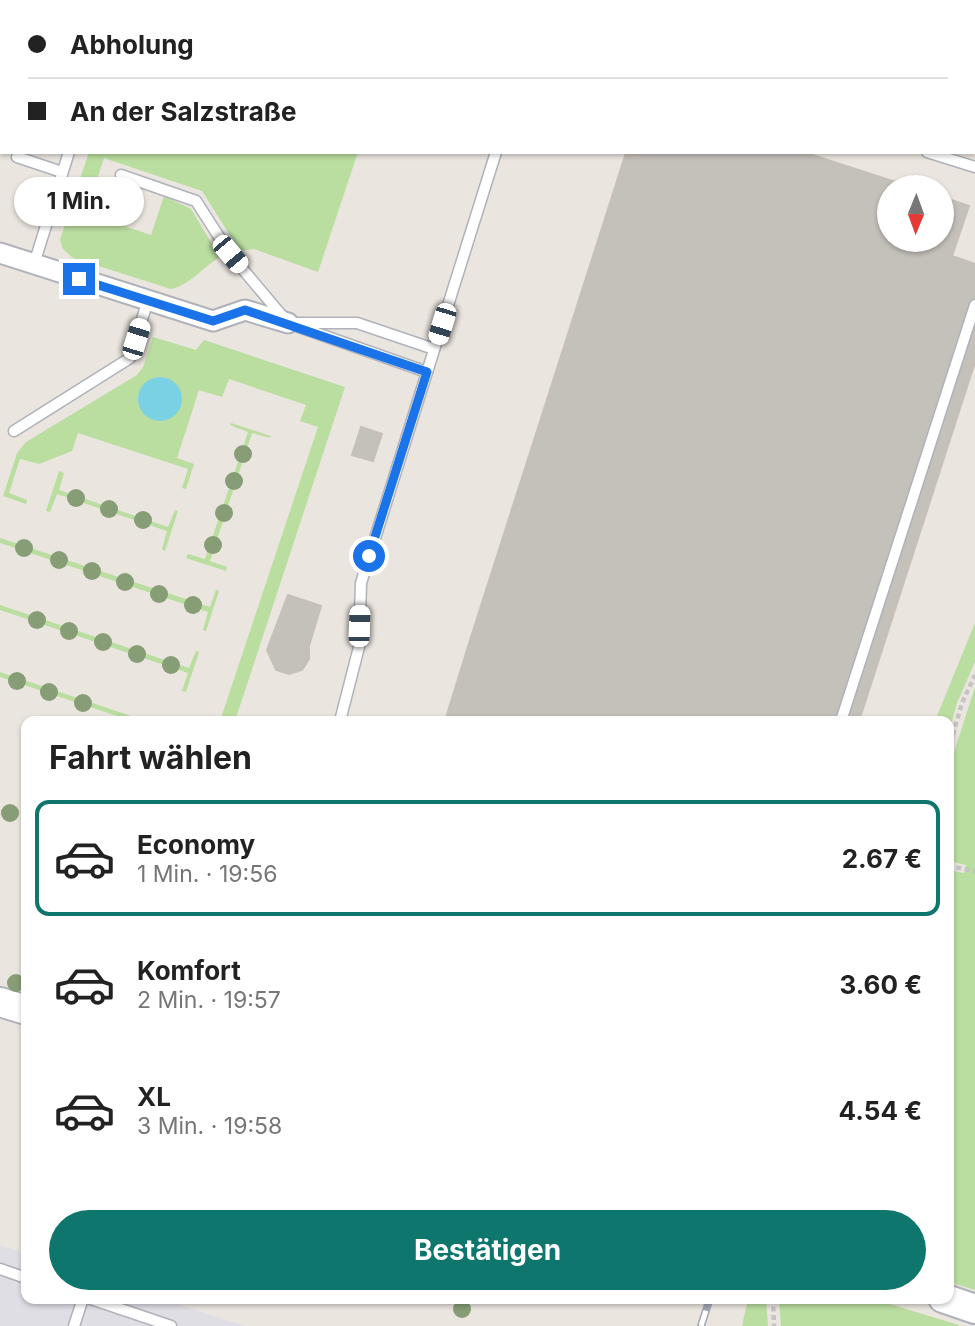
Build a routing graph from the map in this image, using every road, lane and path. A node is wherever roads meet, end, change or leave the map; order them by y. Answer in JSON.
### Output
{"nodes":[{"id":1,"x":68,"y":154,"type":"edge"},
{"id":2,"x":495,"y":154,"type":"edge"},
{"id":3,"x":933,"y":154,"type":"edge"},
{"id":4,"x":17,"y":157,"type":"dead end"},
{"id":5,"x":975,"y":167,"type":"edge"},
{"id":6,"x":62,"y":172,"type":"junction"},
{"id":7,"x":121,"y":175,"type":"dead end"},
{"id":8,"x":0,"y":253,"type":"edge"},
{"id":9,"x":34,"y":264,"type":"junction"},
{"id":10,"x":148,"y":300,"type":"junction"},
{"id":11,"x":975,"y":305,"type":"edge"},
{"id":12,"x":288,"y":323,"type":"junction"},
{"id":13,"x":434,"y":349,"type":"junction"},
{"id":14,"x":427,"y":372,"type":"junction"},
{"id":15,"x":14,"y":431,"type":"dead end"},
{"id":16,"x":975,"y":675,"type":"edge"},
{"id":17,"x":341,"y":716,"type":"edge"},
{"id":18,"x":843,"y":716,"type":"edge"},
{"id":19,"x":954,"y":730,"type":"edge"},
{"id":20,"x":954,"y":867,"type":"edge"},
{"id":21,"x":975,"y":871,"type":"edge"},
{"id":22,"x":0,"y":1002,"type":"edge"},
{"id":23,"x":21,"y":1008,"type":"edge"},
{"id":24,"x":0,"y":1269,"type":"edge"},
{"id":25,"x":21,"y":1276,"type":"edge"},
{"id":26,"x":954,"y":1302,"type":"edge"},
{"id":27,"x":83,"y":1304,"type":"edge"},
{"id":28,"x":103,"y":1304,"type":"edge"},
{"id":29,"x":773,"y":1304,"type":"edge"},
{"id":30,"x":975,"y":1309,"type":"edge"},
{"id":31,"x":74,"y":1326,"type":"edge"},
{"id":32,"x":171,"y":1326,"type":"edge"},
{"id":33,"x":774,"y":1326,"type":"edge"}],
"edges":[{"from":1,"to":6,"type":"lane"},
{"from":2,"to":13,"type":"lane"},
{"from":3,"to":5,"type":"lane"},
{"from":4,"to":6,"type":"lane"},
{"from":6,"to":9,"type":"lane"},
{"from":7,"to":12,"type":"lane"},
{"from":8,"to":9,"type":"street"},
{"from":9,"to":10,"type":"street"},
{"from":10,"to":12,"type":"street"},
{"from":10,"to":15,"type":"lane"},
{"from":11,"to":18,"type":"lane"},
{"from":12,"to":13,"type":"lane"},
{"from":12,"to":14,"type":"lane"},
{"from":13,"to":14,"type":"lane"},
{"from":14,"to":17,"type":"lane"},
{"from":16,"to":19,"type":"path"},
{"from":20,"to":21,"type":"path"},
{"from":22,"to":23,"type":"street"},
{"from":24,"to":25,"type":"lane"},
{"from":26,"to":30,"type":"street"},
{"from":27,"to":31,"type":"lane"},
{"from":28,"to":32,"type":"lane"},
{"from":29,"to":33,"type":"path"}]}
